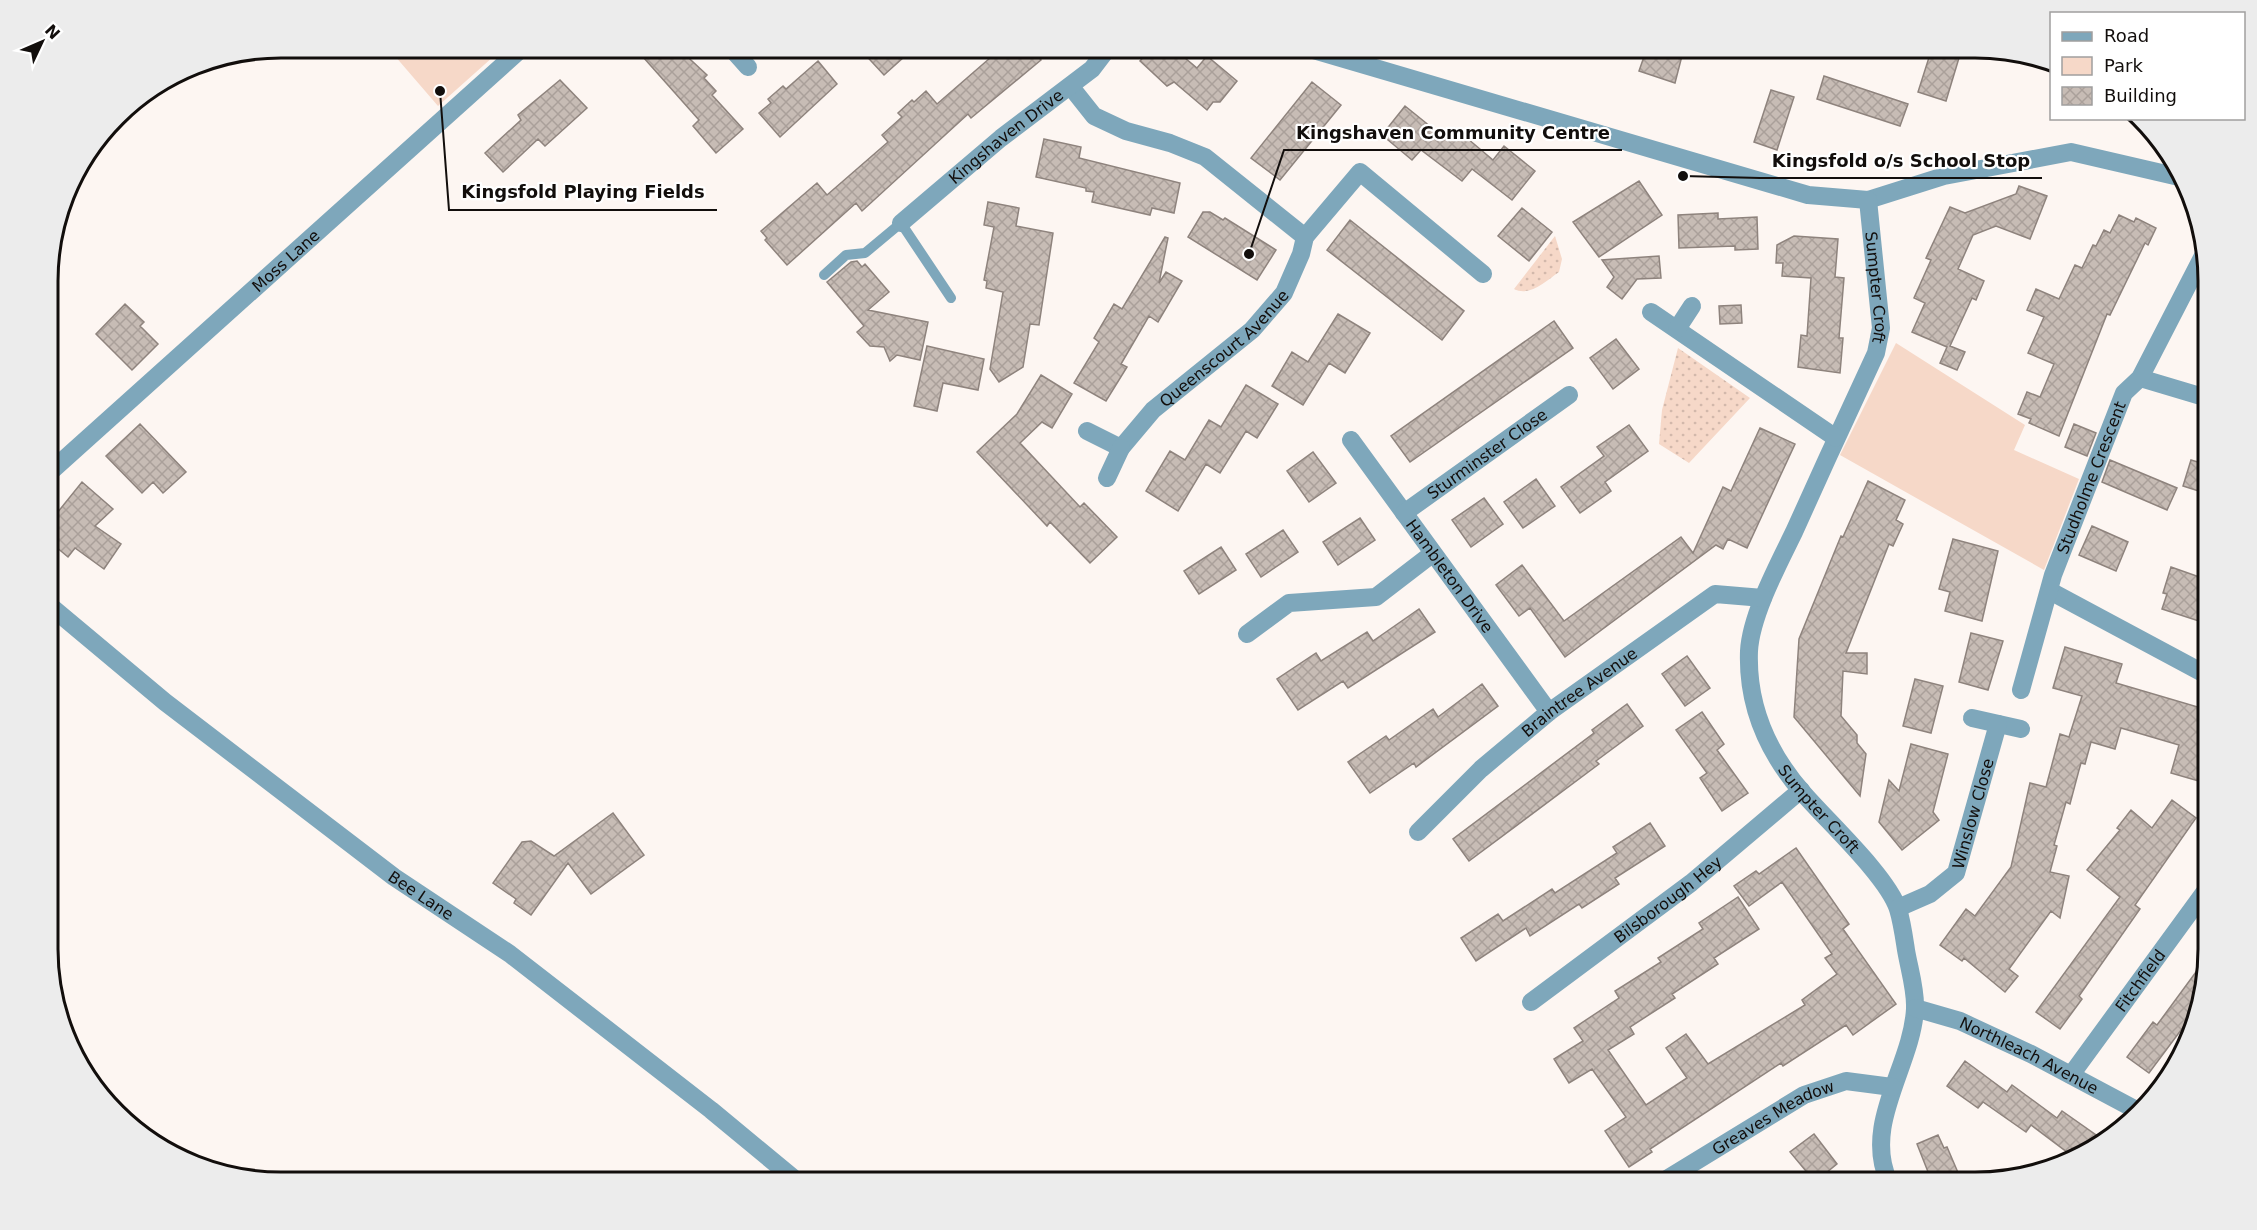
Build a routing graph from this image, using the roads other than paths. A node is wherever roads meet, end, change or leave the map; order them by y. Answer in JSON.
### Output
{"nodes":[{"id":1,"x":511,"y":58,"type":"edge"},
{"id":2,"x":740,"y":58,"type":"edge"},
{"id":3,"x":1100,"y":58,"type":"edge"},
{"id":4,"x":1375,"y":58,"type":"edge"},
{"id":5,"x":748,"y":67,"type":"dead end"},
{"id":6,"x":1071,"y":87,"type":"junction"},
{"id":7,"x":2172,"y":175,"type":"edge"},
{"id":8,"x":1869,"y":200,"type":"junction"},
{"id":9,"x":901,"y":223,"type":"junction"},
{"id":10,"x":1305,"y":237,"type":"junction"},
{"id":11,"x":2198,"y":265,"type":"edge"},
{"id":12,"x":1483,"y":274,"type":"dead end"},
{"id":13,"x":824,"y":275,"type":"dead end"},
{"id":14,"x":951,"y":298,"type":"dead end"},
{"id":15,"x":1692,"y":306,"type":"dead end"},
{"id":16,"x":1651,"y":312,"type":"dead end"},
{"id":17,"x":1677,"y":329,"type":"junction"},
{"id":18,"x":2140,"y":378,"type":"junction"},
{"id":19,"x":1569,"y":395,"type":"dead end"},
{"id":20,"x":2198,"y":395,"type":"edge"},
{"id":21,"x":1087,"y":431,"type":"dead end"},
{"id":22,"x":1836,"y":438,"type":"junction"},
{"id":23,"x":1351,"y":440,"type":"dead end"},
{"id":24,"x":1121,"y":448,"type":"junction"},
{"id":25,"x":58,"y":465,"type":"edge"},
{"id":26,"x":1107,"y":478,"type":"dead end"},
{"id":27,"x":1404,"y":513,"type":"junction"},
{"id":28,"x":1432,"y":554,"type":"junction"},
{"id":29,"x":2050,"y":591,"type":"junction"},
{"id":30,"x":1763,"y":598,"type":"junction"},
{"id":31,"x":58,"y":613,"type":"edge"},
{"id":32,"x":1247,"y":634,"type":"dead end"},
{"id":33,"x":2198,"y":670,"type":"edge"},
{"id":34,"x":2021,"y":690,"type":"dead end"},
{"id":35,"x":1549,"y":712,"type":"junction"},
{"id":36,"x":1972,"y":718,"type":"dead end"},
{"id":37,"x":1998,"y":724,"type":"junction"},
{"id":38,"x":2021,"y":729,"type":"dead end"},
{"id":39,"x":1801,"y":790,"type":"junction"},
{"id":40,"x":1418,"y":832,"type":"dead end"},
{"id":41,"x":2198,"y":901,"type":"edge"},
{"id":42,"x":1898,"y":908,"type":"junction"},
{"id":43,"x":1531,"y":1002,"type":"dead end"},
{"id":44,"x":1915,"y":1008,"type":"junction"},
{"id":45,"x":2071,"y":1075,"type":"junction"},
{"id":46,"x":1892,"y":1087,"type":"junction"},
{"id":47,"x":2132,"y":1107,"type":"edge"},
{"id":48,"x":786,"y":1172,"type":"edge"},
{"id":49,"x":1678,"y":1172,"type":"edge"},
{"id":50,"x":1885,"y":1172,"type":"edge"}],
"edges":[{"from":1,"to":25,"type":"street","name":"Moss Lane"},
{"from":2,"to":5,"type":"street"},
{"from":3,"to":6,"type":"street","name":"Kingshaven Drive"},
{"from":4,"to":8,"type":"street"},
{"from":6,"to":9,"type":"street","name":"Kingshaven Drive"},
{"from":6,"to":10,"type":"street"},
{"from":7,"to":8,"type":"street"},
{"from":8,"to":22,"type":"street","name":"Sumpter Croft"},
{"from":9,"to":13,"type":"lane"},
{"from":9,"to":14,"type":"lane"},
{"from":10,"to":12,"type":"street","name":"Queenscourt Avenue"},
{"from":10,"to":24,"type":"street","name":"Queenscourt Avenue"},
{"from":11,"to":18,"type":"street","name":"Studholme Crescent"},
{"from":15,"to":17,"type":"street"},
{"from":16,"to":17,"type":"street"},
{"from":17,"to":22,"type":"street"},
{"from":18,"to":20,"type":"street"},
{"from":18,"to":29,"type":"street","name":"Studholme Crescent"},
{"from":19,"to":27,"type":"street","name":"Sturminster Close"},
{"from":21,"to":24,"type":"street"},
{"from":22,"to":30,"type":"street","name":"Sumpter Croft"},
{"from":23,"to":27,"type":"street","name":"Hambleton Drive"},
{"from":24,"to":26,"type":"street","name":"Queenscourt Avenue"},
{"from":27,"to":28,"type":"street","name":"Hambleton Drive"},
{"from":28,"to":32,"type":"street"},
{"from":28,"to":35,"type":"street","name":"Hambleton Drive"},
{"from":29,"to":33,"type":"street"},
{"from":29,"to":34,"type":"street","name":"Studholme Crescent"},
{"from":30,"to":35,"type":"street","name":"Braintree Avenue"},
{"from":30,"to":39,"type":"street","name":"Sumpter Croft"},
{"from":31,"to":48,"type":"street","name":"Bee Lane"},
{"from":35,"to":40,"type":"street","name":"Braintree Avenue"},
{"from":36,"to":37,"type":"street"},
{"from":37,"to":38,"type":"street"},
{"from":37,"to":42,"type":"street","name":"Winslow Close"},
{"from":39,"to":42,"type":"street","name":"Sumpter Croft"},
{"from":39,"to":43,"type":"street","name":"Bilsborough Hey"},
{"from":41,"to":45,"type":"street","name":"Fitchfield"},
{"from":42,"to":44,"type":"street","name":"Sumpter Croft"},
{"from":44,"to":45,"type":"street","name":"Northleach Avenue"},
{"from":44,"to":46,"type":"street","name":"Sumpter Croft"},
{"from":45,"to":47,"type":"street","name":"Northleach Avenue"},
{"from":46,"to":49,"type":"street","name":"Greaves Meadow"},
{"from":46,"to":50,"type":"street","name":"Sumpter Croft"}]}
